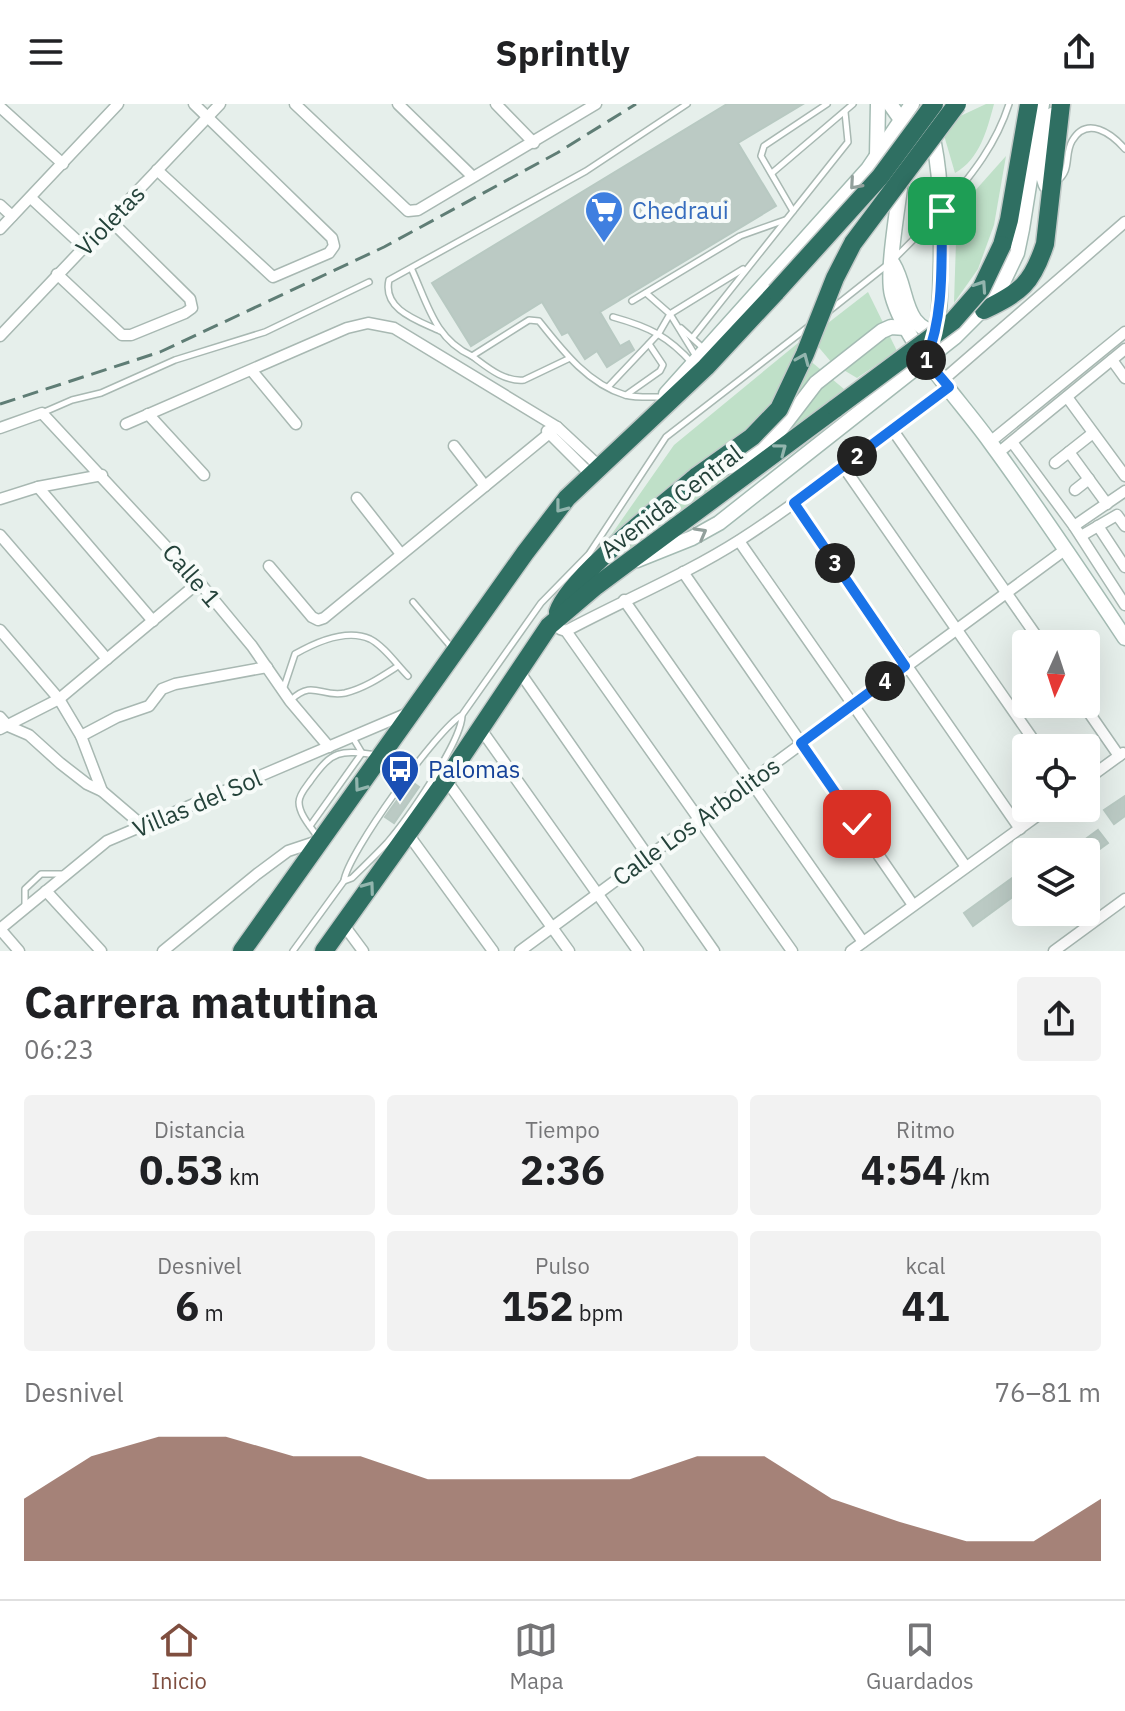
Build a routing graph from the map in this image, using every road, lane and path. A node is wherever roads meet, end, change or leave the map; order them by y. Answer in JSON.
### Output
{"nodes":[{"id":1,"x":194,"y":104,"type":"edge"},
{"id":2,"x":220,"y":104,"type":"edge"},
{"id":3,"x":295,"y":104,"type":"edge"},
{"id":4,"x":398,"y":104,"type":"edge"},
{"id":5,"x":496,"y":104,"type":"edge"},
{"id":6,"x":596,"y":104,"type":"edge"},
{"id":7,"x":687,"y":104,"type":"edge"},
{"id":8,"x":827,"y":104,"type":"edge"},
{"id":9,"x":853,"y":104,"type":"edge"},
{"id":10,"x":878,"y":104,"type":"edge"},
{"id":11,"x":890,"y":104,"type":"edge"},
{"id":12,"x":957,"y":104,"type":"edge"},
{"id":13,"x":1009,"y":104,"type":"edge"},
{"id":14,"x":1029,"y":104,"type":"edge"},
{"id":15,"x":1042,"y":104,"type":"edge"},
{"id":16,"x":1052,"y":104,"type":"edge"},
{"id":17,"x":1061,"y":104,"type":"edge"},
{"id":18,"x":0,"y":107,"type":"edge"},
{"id":19,"x":110,"y":107,"type":"edge"},
{"id":20,"x":923,"y":107,"type":"edge"},
{"id":21,"x":845,"y":112,"type":"junction"},
{"id":22,"x":208,"y":118,"type":"junction"},
{"id":23,"x":902,"y":121,"type":"junction"},
{"id":24,"x":534,"y":143,"type":"junction"},
{"id":25,"x":1125,"y":149,"type":"edge"},
{"id":26,"x":902,"y":154,"type":"junction"},
{"id":27,"x":877,"y":156,"type":"junction"},
{"id":28,"x":63,"y":164,"type":"junction"},
{"id":29,"x":157,"y":170,"type":"junction"},
{"id":30,"x":772,"y":174,"type":"junction"},
{"id":31,"x":472,"y":176,"type":"junction"},
{"id":32,"x":940,"y":179,"type":"junction"},
{"id":33,"x":1049,"y":184,"type":"junction"},
{"id":34,"x":31,"y":198,"type":"junction"},
{"id":35,"x":0,"y":205,"type":"edge"},
{"id":36,"x":793,"y":211,"type":"junction"},
{"id":37,"x":942,"y":211,"type":"junction"},
{"id":38,"x":12,"y":216,"type":"junction"},
{"id":39,"x":110,"y":220,"type":"junction"},
{"id":40,"x":786,"y":220,"type":"junction"},
{"id":41,"x":1125,"y":222,"type":"edge"},
{"id":42,"x":0,"y":229,"type":"edge"},
{"id":43,"x":84,"y":247,"type":"junction"},
{"id":44,"x":893,"y":262,"type":"junction"},
{"id":45,"x":747,"y":266,"type":"junction"},
{"id":46,"x":412,"y":270,"type":"junction"},
{"id":47,"x":57,"y":274,"type":"junction"},
{"id":48,"x":369,"y":282,"type":"dead end"},
{"id":49,"x":646,"y":293,"type":"junction"},
{"id":50,"x":632,"y":301,"type":"dead end"},
{"id":51,"x":984,"y":310,"type":"junction"},
{"id":52,"x":670,"y":314,"type":"junction"},
{"id":53,"x":613,"y":317,"type":"dead end"},
{"id":54,"x":680,"y":327,"type":"junction"},
{"id":55,"x":906,"y":328,"type":"junction"},
{"id":56,"x":440,"y":331,"type":"junction"},
{"id":57,"x":1125,"y":332,"type":"edge"},
{"id":58,"x":659,"y":333,"type":"junction"},
{"id":59,"x":936,"y":334,"type":"junction"},
{"id":60,"x":0,"y":336,"type":"edge"},
{"id":61,"x":693,"y":337,"type":"junction"},
{"id":62,"x":955,"y":337,"type":"junction"},
{"id":63,"x":649,"y":344,"type":"junction"},
{"id":64,"x":1125,"y":349,"type":"edge"},
{"id":65,"x":472,"y":356,"type":"junction"},
{"id":66,"x":699,"y":358,"type":"junction"},
{"id":67,"x":568,"y":359,"type":"junction"},
{"id":68,"x":926,"y":360,"type":"junction"},
{"id":69,"x":1112,"y":360,"type":"junction"},
{"id":70,"x":252,"y":371,"type":"junction"},
{"id":71,"x":1125,"y":378,"type":"edge"},
{"id":72,"x":946,"y":384,"type":"junction"},
{"id":73,"x":608,"y":387,"type":"junction"},
{"id":74,"x":626,"y":395,"type":"junction"},
{"id":75,"x":664,"y":397,"type":"junction"},
{"id":76,"x":1067,"y":397,"type":"junction"},
{"id":77,"x":42,"y":413,"type":"junction"},
{"id":78,"x":148,"y":414,"type":"junction"},
{"id":79,"x":126,"y":424,"type":"dead end"},
{"id":80,"x":296,"y":424,"type":"dead end"},
{"id":81,"x":0,"y":428,"type":"edge"},
{"id":82,"x":892,"y":429,"type":"junction"},
{"id":83,"x":553,"y":431,"type":"junction"},
{"id":84,"x":1093,"y":433,"type":"junction"},
{"id":85,"x":1012,"y":442,"type":"junction"},
{"id":86,"x":454,"y":446,"type":"dead end"},
{"id":87,"x":994,"y":447,"type":"junction"},
{"id":88,"x":616,"y":452,"type":"junction"},
{"id":89,"x":1069,"y":452,"type":"junction"},
{"id":90,"x":1055,"y":463,"type":"dead end"},
{"id":91,"x":843,"y":466,"type":"junction"},
{"id":92,"x":595,"y":471,"type":"junction"},
{"id":93,"x":102,"y":475,"type":"junction"},
{"id":94,"x":204,"y":475,"type":"dead end"},
{"id":95,"x":697,"y":476,"type":"junction"},
{"id":96,"x":1125,"y":476,"type":"edge"},
{"id":97,"x":1089,"y":479,"type":"junction"},
{"id":98,"x":485,"y":486,"type":"junction"},
{"id":99,"x":38,"y":487,"type":"junction"},
{"id":100,"x":1075,"y":490,"type":"dead end"},
{"id":101,"x":1125,"y":491,"type":"edge"},
{"id":102,"x":357,"y":498,"type":"dead end"},
{"id":103,"x":0,"y":499,"type":"edge"},
{"id":104,"x":794,"y":503,"type":"junction"},
{"id":105,"x":1104,"y":506,"type":"junction"},
{"id":106,"x":1108,"y":519,"type":"junction"},
{"id":107,"x":1098,"y":526,"type":"junction"},
{"id":108,"x":1125,"y":526,"type":"edge"},
{"id":109,"x":1078,"y":531,"type":"junction"},
{"id":110,"x":0,"y":535,"type":"edge"},
{"id":111,"x":739,"y":541,"type":"junction"},
{"id":112,"x":1066,"y":549,"type":"junction"},
{"id":113,"x":401,"y":554,"type":"junction"},
{"id":114,"x":629,"y":563,"type":"junction"},
{"id":115,"x":269,"y":566,"type":"dead end"},
{"id":116,"x":1125,"y":567,"type":"edge"},
{"id":117,"x":683,"y":572,"type":"junction"},
{"id":118,"x":199,"y":582,"type":"junction"},
{"id":119,"x":1006,"y":592,"type":"junction"},
{"id":120,"x":624,"y":600,"type":"junction"},
{"id":121,"x":413,"y":602,"type":"dead end"},
{"id":122,"x":1125,"y":605,"type":"edge"},
{"id":123,"x":153,"y":621,"type":"junction"},
{"id":124,"x":557,"y":625,"type":"junction"},
{"id":125,"x":956,"y":629,"type":"junction"},
{"id":126,"x":0,"y":630,"type":"edge"},
{"id":127,"x":1032,"y":630,"type":"edge"},
{"id":128,"x":1125,"y":638,"type":"edge"},
{"id":129,"x":455,"y":652,"type":"junction"},
{"id":130,"x":107,"y":659,"type":"junction"},
{"id":131,"x":398,"y":666,"type":"junction"},
{"id":132,"x":905,"y":666,"type":"junction"},
{"id":133,"x":267,"y":667,"type":"junction"},
{"id":134,"x":519,"y":671,"type":"junction"},
{"id":135,"x":408,"y":676,"type":"dead end"},
{"id":136,"x":283,"y":690,"type":"junction"},
{"id":137,"x":59,"y":699,"type":"junction"},
{"id":138,"x":290,"y":701,"type":"junction"},
{"id":139,"x":853,"y":705,"type":"junction"},
{"id":140,"x":414,"y":711,"type":"junction"},
{"id":141,"x":462,"y":715,"type":"junction"},
{"id":142,"x":1094,"y":718,"type":"edge"},
{"id":143,"x":3,"y":724,"type":"edge"},
{"id":144,"x":480,"y":728,"type":"junction"},
{"id":145,"x":1029,"y":734,"type":"edge"},
{"id":146,"x":81,"y":736,"type":"junction"},
{"id":147,"x":353,"y":738,"type":"junction"},
{"id":148,"x":801,"y":743,"type":"junction"},
{"id":149,"x":329,"y":747,"type":"junction"},
{"id":150,"x":362,"y":753,"type":"junction"},
{"id":151,"x":1122,"y":754,"type":"edge"},
{"id":152,"x":381,"y":755,"type":"junction"},
{"id":153,"x":1100,"y":770,"type":"edge"},
{"id":154,"x":446,"y":780,"type":"junction"},
{"id":155,"x":750,"y":781,"type":"junction"},
{"id":156,"x":102,"y":791,"type":"junction"},
{"id":157,"x":699,"y":819,"type":"junction"},
{"id":158,"x":1029,"y":822,"type":"edge"},
{"id":159,"x":143,"y":826,"type":"junction"},
{"id":160,"x":1020,"y":829,"type":"junction"},
{"id":161,"x":315,"y":833,"type":"junction"},
{"id":162,"x":408,"y":834,"type":"junction"},
{"id":163,"x":649,"y":856,"type":"junction"},
{"id":164,"x":966,"y":867,"type":"junction"},
{"id":165,"x":66,"y":874,"type":"junction"},
{"id":166,"x":344,"y":881,"type":"junction"},
{"id":167,"x":46,"y":891,"type":"junction"},
{"id":168,"x":598,"y":894,"type":"junction"},
{"id":169,"x":1125,"y":899,"type":"edge"},
{"id":170,"x":913,"y":905,"type":"junction"},
{"id":171,"x":25,"y":908,"type":"junction"},
{"id":172,"x":343,"y":924,"type":"junction"},
{"id":173,"x":552,"y":928,"type":"junction"},
{"id":174,"x":0,"y":929,"type":"edge"},
{"id":175,"x":863,"y":942,"type":"junction"},
{"id":176,"x":19,"y":951,"type":"edge"},
{"id":177,"x":101,"y":951,"type":"edge"},
{"id":178,"x":163,"y":951,"type":"edge"},
{"id":179,"x":242,"y":951,"type":"edge"},
{"id":180,"x":293,"y":951,"type":"edge"},
{"id":181,"x":324,"y":951,"type":"edge"},
{"id":182,"x":363,"y":951,"type":"edge"},
{"id":183,"x":493,"y":951,"type":"edge"},
{"id":184,"x":520,"y":951,"type":"edge"},
{"id":185,"x":569,"y":951,"type":"edge"},
{"id":186,"x":638,"y":951,"type":"edge"},
{"id":187,"x":714,"y":951,"type":"edge"},
{"id":188,"x":792,"y":951,"type":"edge"},
{"id":189,"x":851,"y":951,"type":"edge"},
{"id":190,"x":1054,"y":951,"type":"edge"}],
"edges":[{"from":1,"to":22,"type":"street"},
{"from":2,"to":22,"type":"street","name":"Violetas"},
{"from":3,"to":31,"type":"street"},
{"from":4,"to":31,"type":"street"},
{"from":5,"to":24,"type":"street"},
{"from":6,"to":24,"type":"street"},
{"from":7,"to":46,"type":"lane"},
{"from":8,"to":30,"type":"lane"},
{"from":9,"to":21,"type":"lane"},
{"from":10,"to":27,"type":"main road"},
{"from":11,"to":23,"type":"main road"},
{"from":95,"to":12,"type":"highway","one_way":true,"bridge":true},
{"from":13,"to":37,"type":"lane"},
{"from":114,"to":14,"type":"highway","name":"Avenida Central","one_way":true,"bridge":true},
{"from":15,"to":51,"type":"main road"},
{"from":16,"to":33,"type":"main road"},
{"from":17,"to":33,"type":"highway"},
{"from":18,"to":28,"type":"street"},
{"from":19,"to":28,"type":"street"},
{"from":20,"to":23,"type":"main road"},
{"from":20,"to":32,"type":"main road"},
{"from":20,"to":88,"type":"highway","bridge":true},
{"from":21,"to":30,"type":"lane"},
{"from":21,"to":36,"type":"lane"},
{"from":22,"to":29,"type":"street","name":"Violetas"},
{"from":22,"to":29,"type":"street"},
{"from":23,"to":26,"type":"main road"},
{"from":23,"to":27,"type":"main road"},
{"from":24,"to":31,"type":"street"},
{"from":25,"to":33,"type":"lane"},
{"from":26,"to":27,"type":"main road"},
{"from":26,"to":32,"type":"main road"},
{"from":26,"to":44,"type":"main road"},
{"from":27,"to":66,"type":"main road","one_way":true},
{"from":28,"to":34,"type":"street"},
{"from":29,"to":39,"type":"street","name":"Violetas"},
{"from":30,"to":36,"type":"lane"},
{"from":32,"to":37,"type":"main road"},
{"from":33,"to":51,"type":"highway"},
{"from":34,"to":38,"type":"street"},
{"from":34,"to":43,"type":"street"},
{"from":35,"to":38,"type":"street"},
{"from":36,"to":40,"type":"lane"},
{"from":37,"to":44,"type":"lane"},
{"from":37,"to":59,"type":"main road"},
{"from":38,"to":42,"type":"street"},
{"from":39,"to":43,"type":"street","name":"Violetas"},
{"from":39,"to":47,"type":"street"},
{"from":40,"to":45,"type":"lane"},
{"from":40,"to":49,"type":"lane"},
{"from":41,"to":72,"type":"street"},
{"from":43,"to":47,"type":"street","name":"Violetas"},
{"from":44,"to":55,"type":"main road"},
{"from":44,"to":59,"type":"main road"},
{"from":44,"to":141,"type":"lane"},
{"from":45,"to":52,"type":"lane"},
{"from":45,"to":61,"type":"lane"},
{"from":46,"to":56,"type":"lane"},
{"from":46,"to":56,"type":"lane"},
{"from":47,"to":60,"type":"street","name":"Violetas"},
{"from":48,"to":77,"type":"lane"},
{"from":49,"to":50,"type":"lane"},
{"from":49,"to":52,"type":"lane"},
{"from":51,"to":62,"type":"main road"},
{"from":52,"to":54,"type":"lane"},
{"from":52,"to":58,"type":"lane"},
{"from":53,"to":58,"type":"lane"},
{"from":54,"to":61,"type":"lane"},
{"from":54,"to":66,"type":"lane"},
{"from":55,"to":68,"type":"main road"},
{"from":55,"to":95,"type":"main road"},
{"from":56,"to":65,"type":"lane"},
{"from":57,"to":87,"type":"street"},
{"from":58,"to":63,"type":"lane"},
{"from":58,"to":66,"type":"lane"},
{"from":59,"to":62,"type":"main road"},
{"from":59,"to":68,"type":"main road"},
{"from":61,"to":66,"type":"lane"},
{"from":62,"to":68,"type":"main road"},
{"from":63,"to":73,"type":"lane"},
{"from":63,"to":74,"type":"lane"},
{"from":64,"to":85,"type":"street"},
{"from":65,"to":67,"type":"lane"},
{"from":65,"to":67,"type":"lane"},
{"from":66,"to":75,"type":"main road"},
{"from":67,"to":73,"type":"lane"},
{"from":68,"to":72,"type":"main road"},
{"from":114,"to":68,"type":"main road","one_way":true},
{"from":69,"to":71,"type":"street"},
{"from":69,"to":76,"type":"street"},
{"from":69,"to":76,"type":"street"},
{"from":70,"to":78,"type":"street"},
{"from":70,"to":80,"type":"street"},
{"from":70,"to":83,"type":"street"},
{"from":72,"to":82,"type":"street"},
{"from":72,"to":87,"type":"main road"},
{"from":73,"to":74,"type":"lane"},
{"from":74,"to":75,"type":"lane"},
{"from":75,"to":88,"type":"main road"},
{"from":76,"to":84,"type":"street"},
{"from":77,"to":81,"type":"street"},
{"from":77,"to":93,"type":"street","name":"Calle 1"},
{"from":78,"to":79,"type":"street"},
{"from":78,"to":94,"type":"street"},
{"from":82,"to":91,"type":"street"},
{"from":82,"to":119,"type":"street"},
{"from":83,"to":92,"type":"street"},
{"from":83,"to":98,"type":"street"},
{"from":84,"to":89,"type":"street"},
{"from":84,"to":96,"type":"street"},
{"from":85,"to":87,"type":"street"},
{"from":85,"to":109,"type":"street"},
{"from":86,"to":98,"type":"street"},
{"from":87,"to":112,"type":"main road"},
{"from":88,"to":92,"type":"highway"},
{"from":89,"to":90,"type":"street"},
{"from":89,"to":97,"type":"street"},
{"from":91,"to":104,"type":"street"},
{"from":91,"to":125,"type":"street"},
{"from":92,"to":129,"type":"highway","one_way":true},
{"from":93,"to":99,"type":"street"},
{"from":93,"to":118,"type":"street","name":"Calle 1"},
{"from":95,"to":124,"type":"highway"},
{"from":97,"to":100,"type":"street"},
{"from":97,"to":105,"type":"street"},
{"from":98,"to":113,"type":"street"},
{"from":99,"to":103,"type":"street"},
{"from":99,"to":123,"type":"street"},
{"from":101,"to":105,"type":"street"},
{"from":102,"to":113,"type":"street"},
{"from":104,"to":111,"type":"street"},
{"from":104,"to":132,"type":"street"},
{"from":105,"to":106,"type":"street"},
{"from":105,"to":109,"type":"street"},
{"from":106,"to":107,"type":"street"},
{"from":106,"to":108,"type":"street"},
{"from":107,"to":109,"type":"street"},
{"from":107,"to":116,"type":"street"},
{"from":109,"to":122,"type":"street"},
{"from":110,"to":130,"type":"street"},
{"from":111,"to":117,"type":"street"},
{"from":111,"to":139,"type":"street"},
{"from":112,"to":119,"type":"street","name":"Calle Los Arbolitos"},
{"from":112,"to":128,"type":"main road"},
{"from":113,"to":115,"type":"street"},
{"from":114,"to":124,"type":"highway","name":"Avenida Central"},
{"from":117,"to":120,"type":"street"},
{"from":117,"to":148,"type":"street"},
{"from":118,"to":123,"type":"street"},
{"from":118,"to":133,"type":"street","name":"Calle 1"},
{"from":119,"to":125,"type":"street","name":"Calle Los Arbolitos"},
{"from":119,"to":127,"type":"street"},
{"from":120,"to":124,"type":"street"},
{"from":120,"to":155,"type":"street"},
{"from":121,"to":129,"type":"lane"},
{"from":123,"to":130,"type":"street"},
{"from":124,"to":134,"type":"highway","name":"Avenida Central"},
{"from":124,"to":157,"type":"street"},
{"from":125,"to":132,"type":"street","name":"Calle Los Arbolitos"},
{"from":125,"to":145,"type":"street"},
{"from":126,"to":137,"type":"street"},
{"from":129,"to":140,"type":"highway"},
{"from":130,"to":137,"type":"street"},
{"from":131,"to":135,"type":"lane"},
{"from":131,"to":136,"type":"lane"},
{"from":131,"to":138,"type":"lane"},
{"from":132,"to":139,"type":"street","name":"Calle Los Arbolitos"},
{"from":132,"to":160,"type":"street"},
{"from":133,"to":136,"type":"street","name":"Calle 1"},
{"from":133,"to":146,"type":"street"},
{"from":134,"to":144,"type":"highway","name":"Avenida Central"},
{"from":134,"to":163,"type":"street"},
{"from":136,"to":138,"type":"street","name":"Calle 1"},
{"from":137,"to":143,"type":"street"},
{"from":137,"to":146,"type":"street"},
{"from":138,"to":149,"type":"street","name":"Calle 1"},
{"from":139,"to":148,"type":"street","name":"Calle Los Arbolitos"},
{"from":139,"to":164,"type":"street"},
{"from":140,"to":147,"type":"street","name":"Villas del Sol"},
{"from":140,"to":152,"type":"highway"},
{"from":141,"to":166,"type":"lane"},
{"from":141,"to":166,"type":"lane"},
{"from":142,"to":151,"type":"street"},
{"from":143,"to":156,"type":"street"},
{"from":144,"to":154,"type":"highway","name":"Avenida Central"},
{"from":144,"to":168,"type":"street"},
{"from":146,"to":156,"type":"street"},
{"from":147,"to":149,"type":"street","name":"Villas del Sol"},
{"from":147,"to":150,"type":"lane"},
{"from":148,"to":155,"type":"street","name":"Calle Los Arbolitos"},
{"from":148,"to":170,"type":"street"},
{"from":149,"to":159,"type":"street","name":"Villas del Sol"},
{"from":150,"to":152,"type":"lane"},
{"from":150,"to":161,"type":"lane"},
{"from":150,"to":161,"type":"lane"},
{"from":151,"to":153,"type":"street"},
{"from":152,"to":161,"type":"highway","one_way":true},
{"from":154,"to":162,"type":"highway","name":"Avenida Central"},
{"from":154,"to":173,"type":"street"},
{"from":155,"to":157,"type":"street","name":"Calle Los Arbolitos"},
{"from":155,"to":175,"type":"street"},
{"from":156,"to":159,"type":"street"},
{"from":157,"to":163,"type":"street","name":"Calle Los Arbolitos"},
{"from":157,"to":188,"type":"street"},
{"from":158,"to":160,"type":"street"},
{"from":159,"to":165,"type":"street","name":"Villas del Sol"},
{"from":160,"to":164,"type":"street"},
{"from":161,"to":178,"type":"street"},
{"from":161,"to":179,"type":"highway"},
{"from":172,"to":162,"type":"highway","name":"Avenida Central","one_way":true},
{"from":162,"to":183,"type":"street"},
{"from":163,"to":168,"type":"street","name":"Calle Los Arbolitos"},
{"from":163,"to":187,"type":"street"},
{"from":164,"to":170,"type":"street"},
{"from":165,"to":167,"type":"street","name":"Villas del Sol"},
{"from":165,"to":171,"type":"lane"},
{"from":166,"to":180,"type":"lane"},
{"from":167,"to":171,"type":"street","name":"Villas del Sol"},
{"from":167,"to":177,"type":"street"},
{"from":168,"to":173,"type":"street","name":"Calle Los Arbolitos"},
{"from":168,"to":186,"type":"street"},
{"from":169,"to":190,"type":"street"},
{"from":170,"to":175,"type":"street"},
{"from":171,"to":174,"type":"street","name":"Villas del Sol"},
{"from":172,"to":181,"type":"highway","name":"Avenida Central"},
{"from":172,"to":182,"type":"street"},
{"from":173,"to":184,"type":"street","name":"Calle Los Arbolitos"},
{"from":173,"to":185,"type":"street"},
{"from":174,"to":176,"type":"street"},
{"from":175,"to":189,"type":"street"}]}
